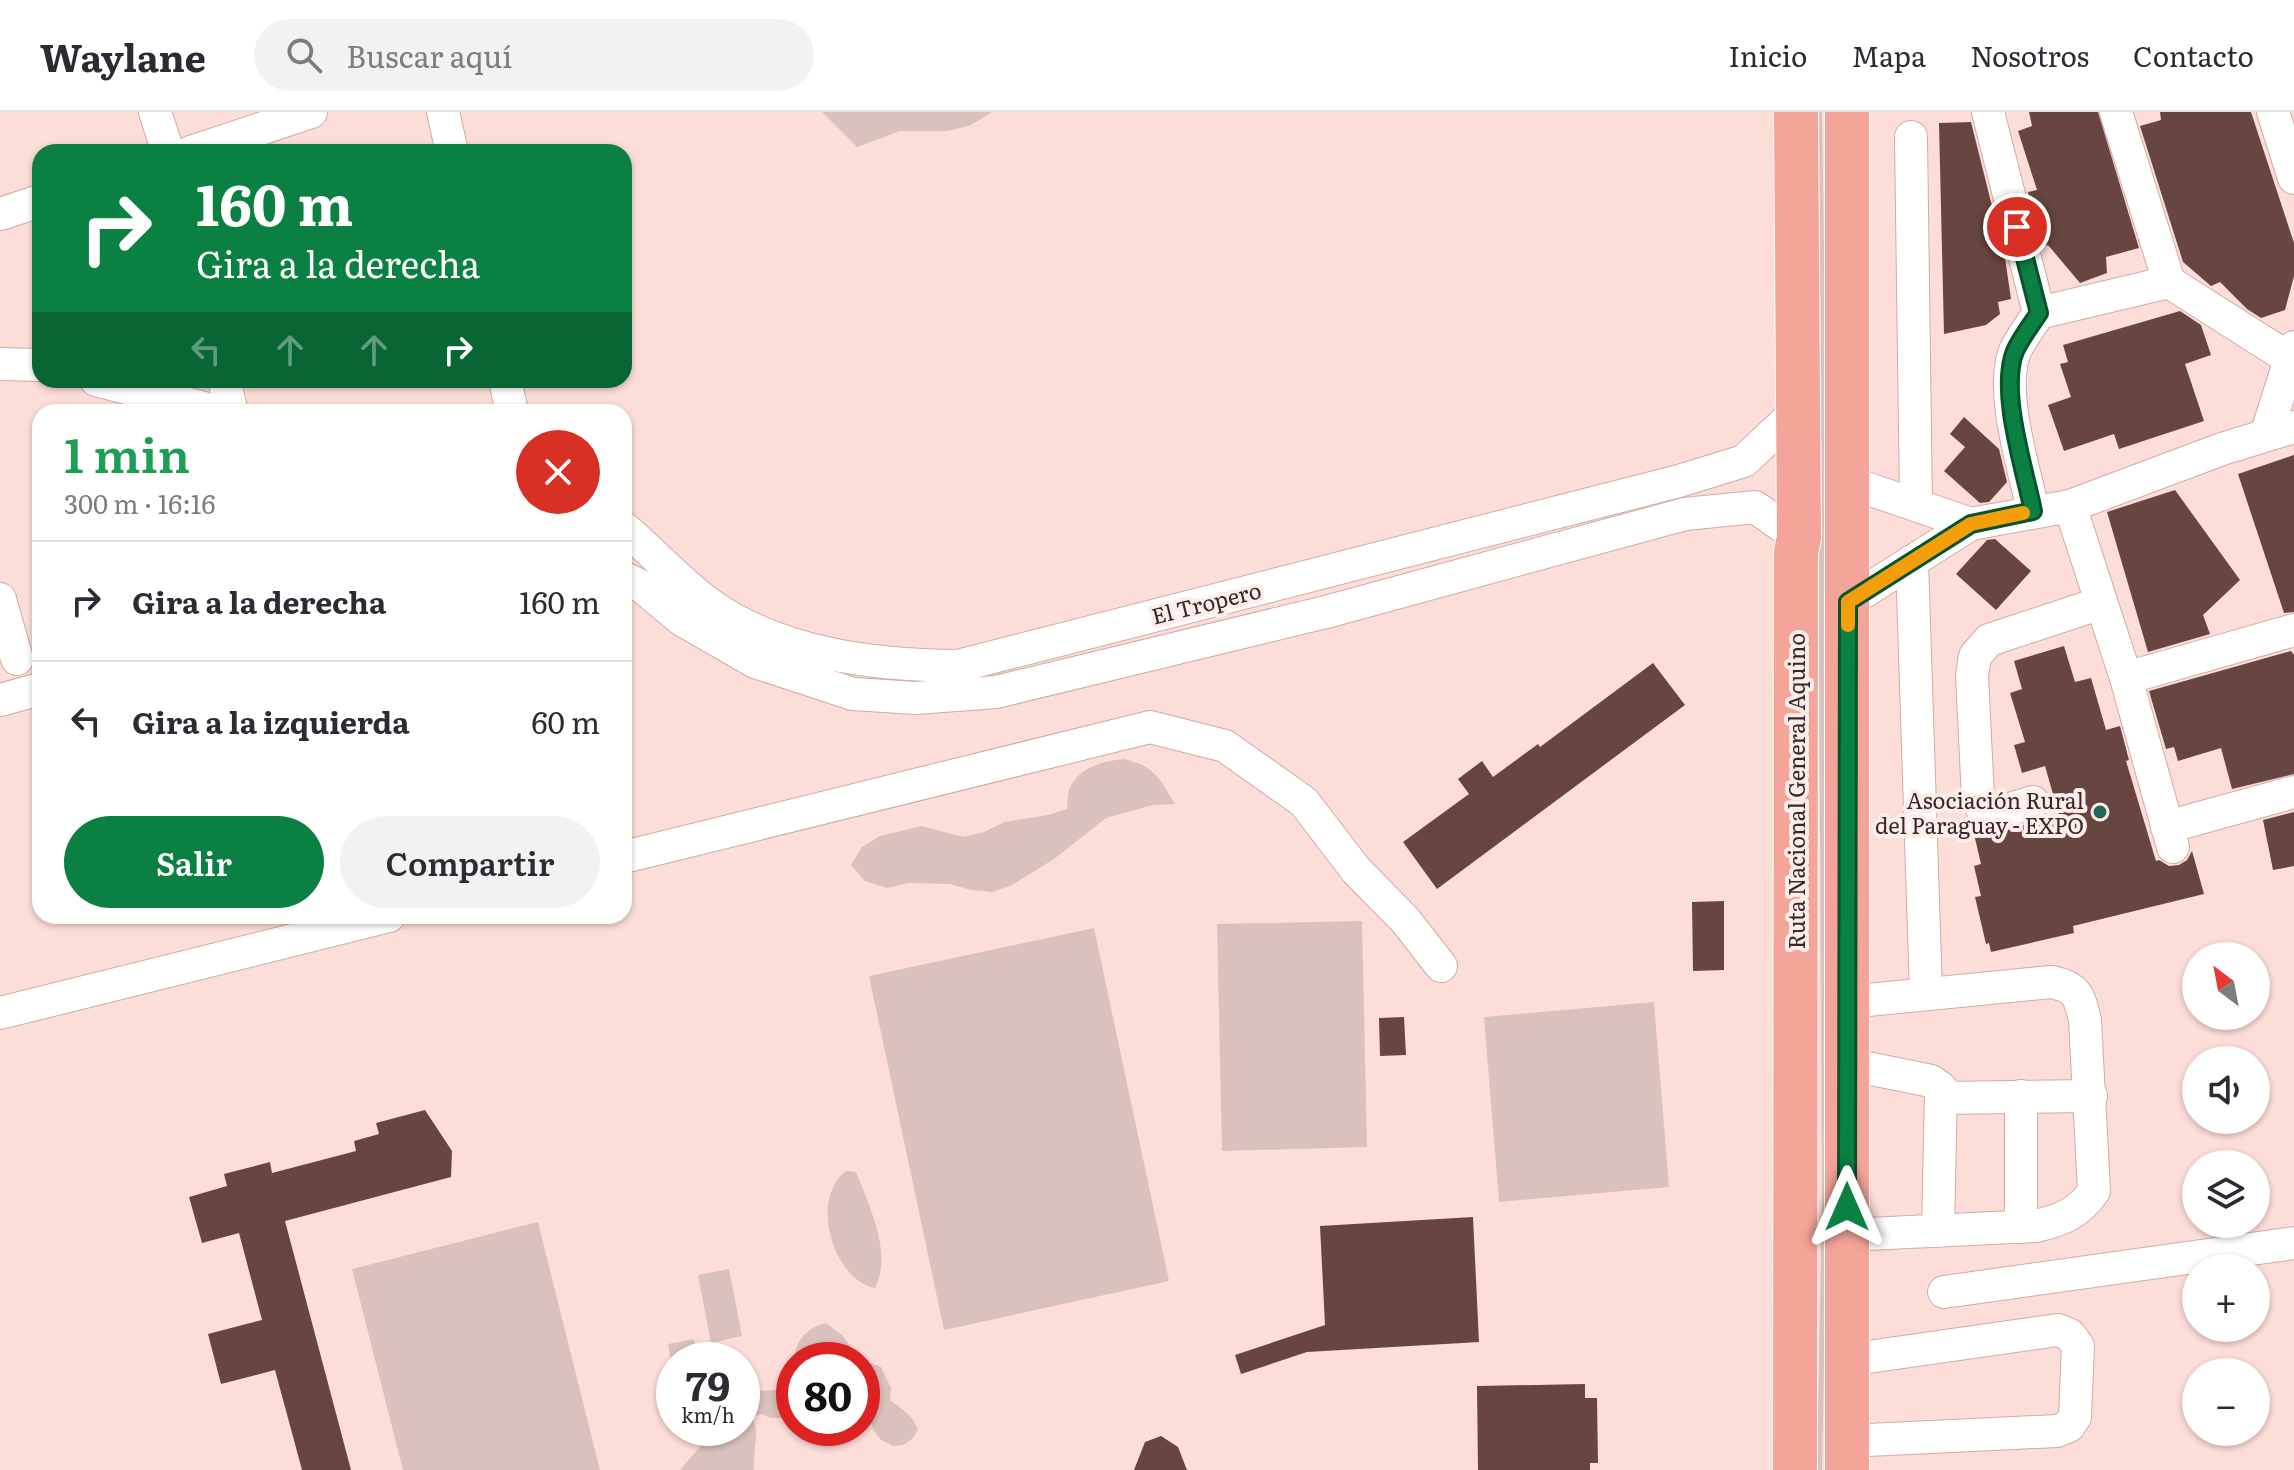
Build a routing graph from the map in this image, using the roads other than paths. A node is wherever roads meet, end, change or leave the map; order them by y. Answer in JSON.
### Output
{"nodes":[{"id":1,"x":155,"y":112,"type":"edge"},
{"id":2,"x":311,"y":112,"type":"edge"},
{"id":3,"x":443,"y":112,"type":"edge"},
{"id":4,"x":1796,"y":112,"type":"edge"},
{"id":5,"x":1847,"y":112,"type":"edge"},
{"id":6,"x":1988,"y":112,"type":"edge"},
{"id":7,"x":2116,"y":112,"type":"edge"},
{"id":8,"x":2283,"y":128,"type":"edge"},
{"id":9,"x":1911,"y":137,"type":"dead end"},
{"id":10,"x":165,"y":144,"type":"edge"},
{"id":11,"x":215,"y":144,"type":"edge"},
{"id":12,"x":450,"y":144,"type":"edge"},
{"id":13,"x":2294,"y":178,"type":"edge"},
{"id":14,"x":32,"y":204,"type":"edge"},
{"id":15,"x":0,"y":214,"type":"edge"},
{"id":16,"x":2169,"y":282,"type":"junction"},
{"id":17,"x":2039,"y":313,"type":"junction"},
{"id":18,"x":2292,"y":353,"type":"edge"},
{"id":19,"x":0,"y":364,"type":"edge"},
{"id":20,"x":32,"y":365,"type":"edge"},
{"id":21,"x":127,"y":388,"type":"edge"},
{"id":22,"x":188,"y":404,"type":"edge"},
{"id":23,"x":1798,"y":410,"type":"junction"},
{"id":24,"x":2280,"y":431,"type":"edge"},
{"id":25,"x":1848,"y":482,"type":"junction"},
{"id":26,"x":1916,"y":505,"type":"junction"},
{"id":27,"x":2070,"y":506,"type":"junction"},
{"id":28,"x":2033,"y":511,"type":"junction"},
{"id":29,"x":1971,"y":524,"type":"junction"},
{"id":30,"x":632,"y":535,"type":"edge"},
{"id":31,"x":1799,"y":538,"type":"junction"},
{"id":32,"x":1912,"y":561,"type":"junction"},
{"id":33,"x":632,"y":582,"type":"edge"},
{"id":34,"x":0,"y":599,"type":"edge"},
{"id":35,"x":1848,"y":602,"type":"junction"},
{"id":36,"x":2101,"y":603,"type":"junction"},
{"id":37,"x":2294,"y":630,"type":"edge"},
{"id":38,"x":19,"y":659,"type":"edge"},
{"id":39,"x":2126,"y":678,"type":"junction"},
{"id":40,"x":32,"y":691,"type":"edge"},
{"id":41,"x":0,"y":700,"type":"edge"},
{"id":42,"x":2294,"y":792,"type":"edge"},
{"id":43,"x":2033,"y":802,"type":"dead end"},
{"id":44,"x":632,"y":855,"type":"edge"},
{"id":45,"x":357,"y":924,"type":"edge"},
{"id":46,"x":1441,"y":966,"type":"dead end"},
{"id":47,"x":1926,"y":994,"type":"junction"},
{"id":48,"x":1848,"y":1002,"type":"junction"},
{"id":49,"x":0,"y":1013,"type":"edge"},
{"id":50,"x":1847,"y":1064,"type":"junction"},
{"id":51,"x":2021,"y":1096,"type":"junction"},
{"id":52,"x":2091,"y":1096,"type":"junction"},
{"id":53,"x":1942,"y":1098,"type":"junction"},
{"id":54,"x":2021,"y":1227,"type":"junction"},
{"id":55,"x":1938,"y":1231,"type":"junction"},
{"id":56,"x":1847,"y":1235,"type":"junction"},
{"id":57,"x":2294,"y":1243,"type":"edge"},
{"id":58,"x":1944,"y":1292,"type":"dead end"},
{"id":59,"x":1847,"y":1360,"type":"junction"},
{"id":60,"x":1847,"y":1456,"type":"edge"},
{"id":61,"x":1795,"y":1470,"type":"edge"}],
"edges":[{"from":1,"to":10,"type":"street"},
{"from":2,"to":11,"type":"street"},
{"from":3,"to":12,"type":"street"},
{"from":4,"to":23,"type":"highway","name":"Ruta Nacional General Aquino"},
{"from":5,"to":25,"type":"highway"},
{"from":6,"to":17,"type":"street"},
{"from":7,"to":16,"type":"street"},
{"from":8,"to":13,"type":"street"},
{"from":9,"to":26,"type":"street"},
{"from":14,"to":15,"type":"street"},
{"from":16,"to":17,"type":"street"},
{"from":16,"to":18,"type":"street"},
{"from":17,"to":28,"type":"street"},
{"from":18,"to":24,"type":"street"},
{"from":19,"to":20,"type":"street"},
{"from":21,"to":22,"type":"street"},
{"from":23,"to":30,"type":"street","name":"El Tropero"},
{"from":23,"to":31,"type":"highway","name":"Ruta Nacional General Aquino"},
{"from":24,"to":27,"type":"street"},
{"from":25,"to":26,"type":"street"},
{"from":25,"to":35,"type":"highway"},
{"from":26,"to":29,"type":"street"},
{"from":27,"to":28,"type":"street"},
{"from":27,"to":36,"type":"street"},
{"from":28,"to":29,"type":"street"},
{"from":29,"to":32,"type":"street"},
{"from":31,"to":33,"type":"street","name":"El Tropero"},
{"from":31,"to":61,"type":"highway","name":"Ruta Nacional General Aquino"},
{"from":32,"to":35,"type":"street"},
{"from":32,"to":47,"type":"street"},
{"from":34,"to":38,"type":"street"},
{"from":35,"to":48,"type":"highway"},
{"from":36,"to":39,"type":"street"},
{"from":36,"to":43,"type":"street"},
{"from":37,"to":39,"type":"street"},
{"from":39,"to":42,"type":"street"},
{"from":40,"to":41,"type":"street"},
{"from":44,"to":46,"type":"street"},
{"from":45,"to":49,"type":"street"},
{"from":47,"to":48,"type":"street"},
{"from":47,"to":52,"type":"street"},
{"from":48,"to":50,"type":"highway"},
{"from":50,"to":53,"type":"street"},
{"from":50,"to":56,"type":"highway"},
{"from":51,"to":52,"type":"street"},
{"from":51,"to":53,"type":"street"},
{"from":51,"to":54,"type":"street"},
{"from":52,"to":54,"type":"street"},
{"from":53,"to":55,"type":"street"},
{"from":54,"to":55,"type":"street"},
{"from":55,"to":56,"type":"street"},
{"from":56,"to":59,"type":"highway"},
{"from":57,"to":58,"type":"street"},
{"from":59,"to":60,"type":"highway"},
{"from":59,"to":60,"type":"street"}]}
